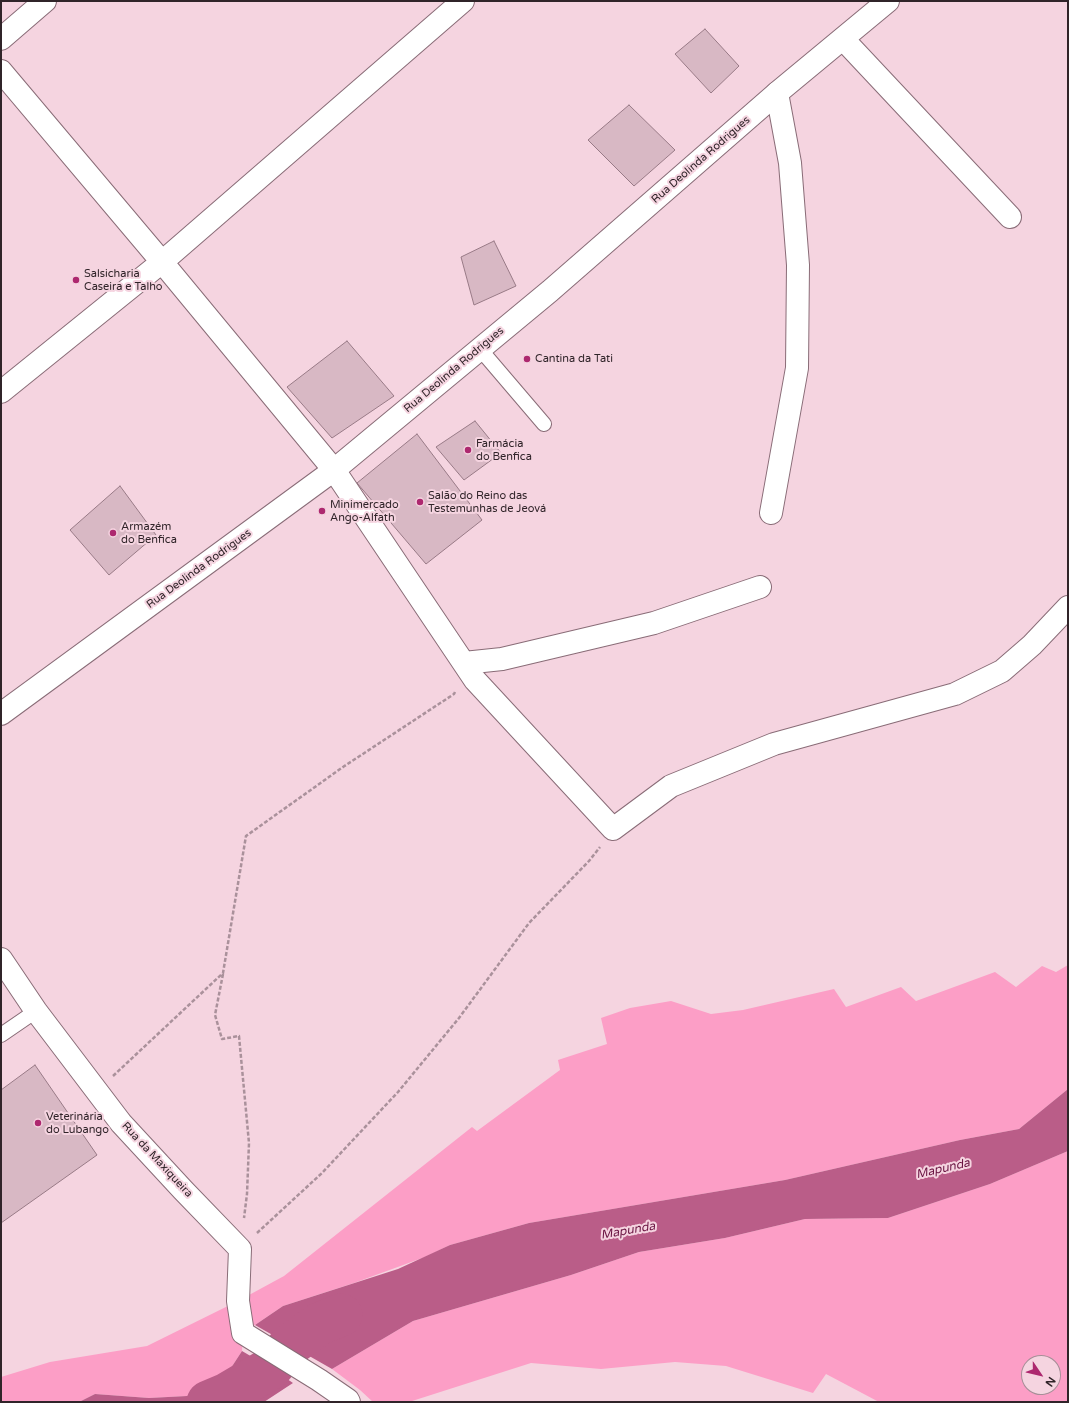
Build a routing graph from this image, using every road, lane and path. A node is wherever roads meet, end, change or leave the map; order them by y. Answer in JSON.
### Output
{"nodes":[{"id":1,"x":45,"y":1,"type":"edge"},
{"id":2,"x":463,"y":1,"type":"edge"},
{"id":3,"x":888,"y":1,"type":"edge"},
{"id":4,"x":1,"y":39,"type":"edge"},
{"id":5,"x":843,"y":39,"type":"junction"},
{"id":6,"x":1,"y":71,"type":"edge"},
{"id":7,"x":777,"y":93,"type":"junction"},
{"id":8,"x":1010,"y":217,"type":"dead end"},
{"id":9,"x":162,"y":262,"type":"junction"},
{"id":10,"x":480,"y":349,"type":"junction"},
{"id":11,"x":1,"y":392,"type":"edge"},
{"id":12,"x":544,"y":424,"type":"dead end"},
{"id":13,"x":334,"y":470,"type":"junction"},
{"id":14,"x":771,"y":513,"type":"dead end"},
{"id":15,"x":760,"y":587,"type":"dead end"},
{"id":16,"x":1068,"y":607,"type":"edge"},
{"id":17,"x":464,"y":663,"type":"junction"},
{"id":18,"x":456,"y":687,"type":"dead end"},
{"id":19,"x":1,"y":714,"type":"edge"},
{"id":20,"x":613,"y":829,"type":"junction"},
{"id":21,"x":1,"y":959,"type":"edge"},
{"id":22,"x":223,"y":973,"type":"junction"},
{"id":23,"x":36,"y":1011,"type":"junction"},
{"id":24,"x":1,"y":1035,"type":"edge"},
{"id":25,"x":97,"y":1091,"type":"junction"},
{"id":26,"x":240,"y":1249,"type":"junction"},
{"id":27,"x":349,"y":1402,"type":"edge"}],
"edges":[{"from":1,"to":4,"type":"street"},
{"from":2,"to":9,"type":"street"},
{"from":3,"to":5,"type":"street","name":"Rua Deolinda Rodrigues"},
{"from":5,"to":7,"type":"street","name":"Rua Deolinda Rodrigues"},
{"from":5,"to":8,"type":"street"},
{"from":6,"to":9,"type":"street"},
{"from":7,"to":10,"type":"street","name":"Rua Deolinda Rodrigues"},
{"from":7,"to":14,"type":"street"},
{"from":9,"to":11,"type":"street"},
{"from":9,"to":13,"type":"street"},
{"from":10,"to":12,"type":"lane"},
{"from":10,"to":13,"type":"street","name":"Rua Deolinda Rodrigues"},
{"from":13,"to":17,"type":"street"},
{"from":13,"to":19,"type":"street","name":"Rua Deolinda Rodrigues"},
{"from":15,"to":17,"type":"street"},
{"from":16,"to":20,"type":"street"},
{"from":17,"to":20,"type":"street"},
{"from":18,"to":22,"type":"path"},
{"from":20,"to":26,"type":"path"},
{"from":21,"to":23,"type":"street","name":"Rua da Maxiqueira"},
{"from":22,"to":25,"type":"path"},
{"from":22,"to":26,"type":"path"},
{"from":23,"to":24,"type":"lane"},
{"from":23,"to":25,"type":"street","name":"Rua da Maxiqueira"},
{"from":25,"to":26,"type":"street","name":"Rua da Maxiqueira"},
{"from":26,"to":27,"type":"street"}]}
